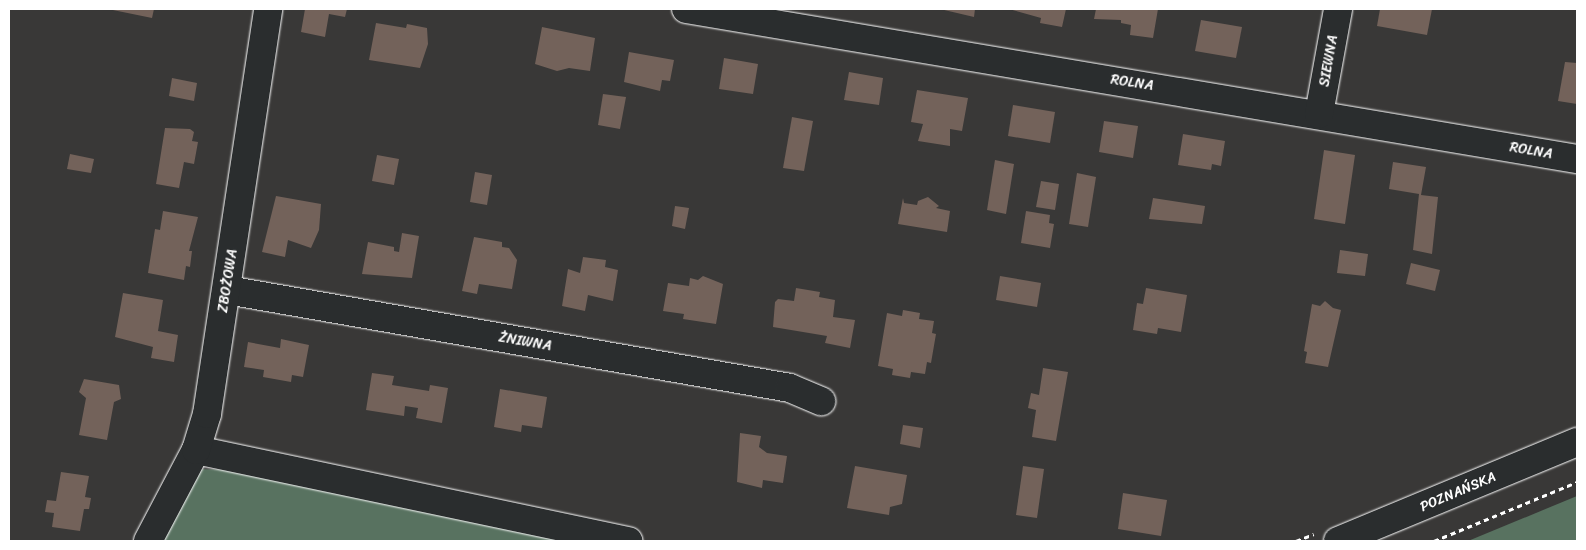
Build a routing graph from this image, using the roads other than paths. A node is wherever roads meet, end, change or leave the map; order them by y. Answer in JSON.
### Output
{"nodes":[{"id":1,"x":268,"y":9,"type":"edge"},
{"id":2,"x":686,"y":9,"type":"edge"},
{"id":3,"x":1338,"y":9,"type":"edge"},
{"id":4,"x":1319,"y":114,"type":"junction"},
{"id":5,"x":1577,"y":159,"type":"edge"},
{"id":6,"x":228,"y":290,"type":"junction"},
{"id":7,"x":821,"y":401,"type":"dead end"},
{"id":8,"x":1577,"y":442,"type":"edge"},
{"id":9,"x":196,"y":450,"type":"junction"},
{"id":10,"x":148,"y":541,"type":"edge"},
{"id":11,"x":629,"y":541,"type":"edge"},
{"id":12,"x":1338,"y":541,"type":"edge"}],
"edges":[{"from":1,"to":6,"type":"street","name":"ZBOŻOWA"},
{"from":2,"to":4,"type":"street","name":"ROLNA"},
{"from":3,"to":4,"type":"street","name":"SIEWNA"},
{"from":4,"to":5,"type":"street","name":"ROLNA"},
{"from":6,"to":7,"type":"street","name":"ŻNIWNA"},
{"from":6,"to":9,"type":"street","name":"ZBOŻOWA"},
{"from":8,"to":12,"type":"street","name":"POZNAŃSKA"},
{"from":9,"to":10,"type":"street","name":"ZBOŻOWA"},
{"from":9,"to":11,"type":"street"}]}
